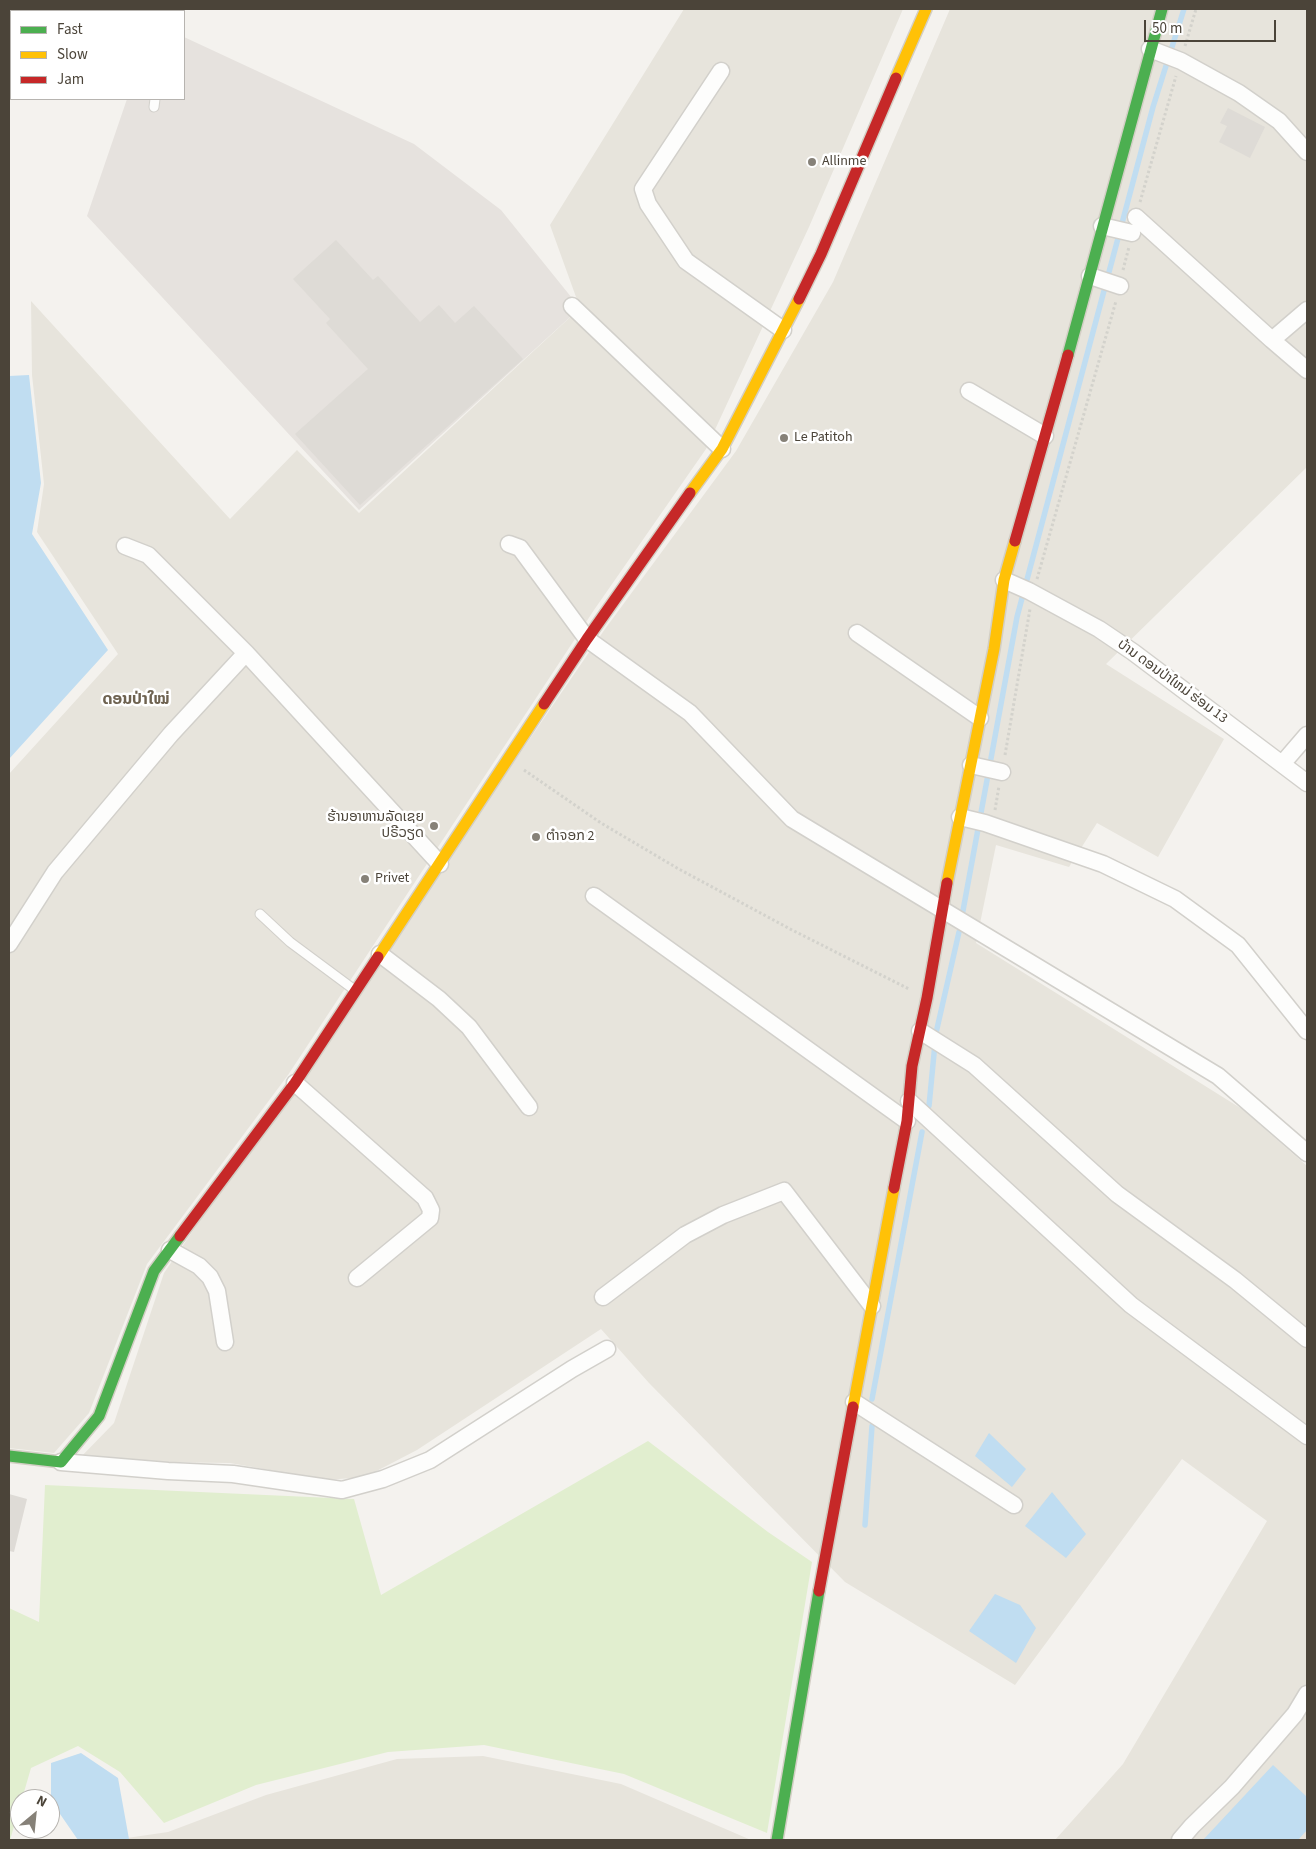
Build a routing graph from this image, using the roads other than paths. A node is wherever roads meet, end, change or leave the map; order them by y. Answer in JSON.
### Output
{"nodes":[{"id":1,"x":926,"y":9,"type":"edge"},
{"id":2,"x":1162,"y":9,"type":"edge"},
{"id":3,"x":1168,"y":56,"type":"junction"},
{"id":4,"x":721,"y":71,"type":"dead end"},
{"id":5,"x":1307,"y":152,"type":"edge"},
{"id":6,"x":1121,"y":227,"type":"junction"},
{"id":7,"x":1095,"y":277,"type":"junction"},
{"id":8,"x":1118,"y":285,"type":"road end"},
{"id":9,"x":572,"y":306,"type":"dead end"},
{"id":10,"x":1307,"y":310,"type":"edge"},
{"id":11,"x":783,"y":330,"type":"junction"},
{"id":12,"x":1272,"y":340,"type":"junction"},
{"id":13,"x":1307,"y":370,"type":"edge"},
{"id":14,"x":969,"y":391,"type":"dead end"},
{"id":15,"x":1045,"y":436,"type":"junction"},
{"id":16,"x":722,"y":449,"type":"junction"},
{"id":17,"x":510,"y":544,"type":"dead end"},
{"id":18,"x":125,"y":546,"type":"dead end"},
{"id":19,"x":1020,"y":587,"type":"junction"},
{"id":20,"x":857,"y":633,"type":"dead end"},
{"id":21,"x":587,"y":639,"type":"junction"},
{"id":22,"x":246,"y":653,"type":"junction"},
{"id":23,"x":980,"y":718,"type":"junction"},
{"id":24,"x":1307,"y":735,"type":"edge"},
{"id":25,"x":1282,"y":764,"type":"junction"},
{"id":26,"x":1307,"y":783,"type":"edge"},
{"id":27,"x":964,"y":818,"type":"junction"},
{"id":28,"x":440,"y":864,"type":"junction"},
{"id":29,"x":594,"y":896,"type":"dead end"},
{"id":30,"x":941,"y":911,"type":"junction"},
{"id":31,"x":260,"y":914,"type":"dead end"},
{"id":32,"x":9,"y":944,"type":"edge"},
{"id":33,"x":380,"y":954,"type":"junction"},
{"id":34,"x":356,"y":991,"type":"junction"},
{"id":35,"x":1307,"y":1031,"type":"edge"},
{"id":36,"x":925,"y":1034,"type":"junction"},
{"id":37,"x":295,"y":1083,"type":"junction"},
{"id":38,"x":908,"y":1101,"type":"junction"},
{"id":39,"x":529,"y":1107,"type":"dead end"},
{"id":40,"x":906,"y":1121,"type":"junction"},
{"id":41,"x":1307,"y":1153,"type":"edge"},
{"id":42,"x":170,"y":1250,"type":"junction"},
{"id":43,"x":357,"y":1278,"type":"dead end"},
{"id":44,"x":603,"y":1297,"type":"dead end"},
{"id":45,"x":872,"y":1306,"type":"junction"},
{"id":46,"x":1307,"y":1339,"type":"edge"},
{"id":47,"x":224,"y":1342,"type":"dead end"},
{"id":48,"x":607,"y":1349,"type":"dead end"},
{"id":49,"x":854,"y":1402,"type":"junction"},
{"id":50,"x":1307,"y":1436,"type":"edge"},
{"id":51,"x":9,"y":1456,"type":"edge"},
{"id":52,"x":61,"y":1462,"type":"junction"},
{"id":53,"x":1014,"y":1505,"type":"dead end"},
{"id":54,"x":1307,"y":1694,"type":"edge"},
{"id":55,"x":777,"y":1840,"type":"edge"},
{"id":56,"x":1180,"y":1840,"type":"edge"}],
"edges":[{"from":1,"to":11,"type":"street"},
{"from":2,"to":3,"type":"street"},
{"from":3,"to":5,"type":"street"},
{"from":3,"to":6,"type":"street"},
{"from":4,"to":11,"type":"street"},
{"from":6,"to":7,"type":"street"},
{"from":6,"to":12,"type":"street"},
{"from":7,"to":8,"type":"street"},
{"from":7,"to":15,"type":"street"},
{"from":9,"to":16,"type":"street"},
{"from":10,"to":12,"type":"street"},
{"from":11,"to":16,"type":"street"},
{"from":12,"to":13,"type":"street"},
{"from":14,"to":15,"type":"street"},
{"from":15,"to":19,"type":"street"},
{"from":16,"to":21,"type":"street"},
{"from":17,"to":21,"type":"street"},
{"from":18,"to":22,"type":"street"},
{"from":19,"to":23,"type":"street"},
{"from":19,"to":25,"type":"street","name":"ບ້ານ ດອນປ່າໃຫມ່ ຮ່ອມ 13"},
{"from":20,"to":23,"type":"street"},
{"from":21,"to":28,"type":"street"},
{"from":21,"to":30,"type":"street"},
{"from":22,"to":28,"type":"street"},
{"from":22,"to":32,"type":"street"},
{"from":23,"to":27,"type":"street"},
{"from":24,"to":25,"type":"street"},
{"from":25,"to":26,"type":"street","name":"ບ້ານ ດອນປ່າໃຫມ່ ຮ່ອມ 13"},
{"from":27,"to":30,"type":"street"},
{"from":27,"to":35,"type":"street"},
{"from":28,"to":33,"type":"street"},
{"from":29,"to":40,"type":"street"},
{"from":30,"to":36,"type":"street"},
{"from":30,"to":41,"type":"street"},
{"from":31,"to":34,"type":"lane"},
{"from":33,"to":34,"type":"street"},
{"from":33,"to":39,"type":"street"},
{"from":34,"to":37,"type":"street"},
{"from":36,"to":38,"type":"street"},
{"from":36,"to":46,"type":"street"},
{"from":37,"to":42,"type":"street"},
{"from":37,"to":43,"type":"street"},
{"from":38,"to":40,"type":"street"},
{"from":38,"to":50,"type":"street"},
{"from":40,"to":45,"type":"street"},
{"from":42,"to":47,"type":"street"},
{"from":42,"to":52,"type":"street"},
{"from":44,"to":45,"type":"street"},
{"from":45,"to":49,"type":"street"},
{"from":48,"to":52,"type":"street"},
{"from":49,"to":53,"type":"street"},
{"from":49,"to":55,"type":"street"},
{"from":51,"to":52,"type":"street"},
{"from":54,"to":56,"type":"street"}]}
